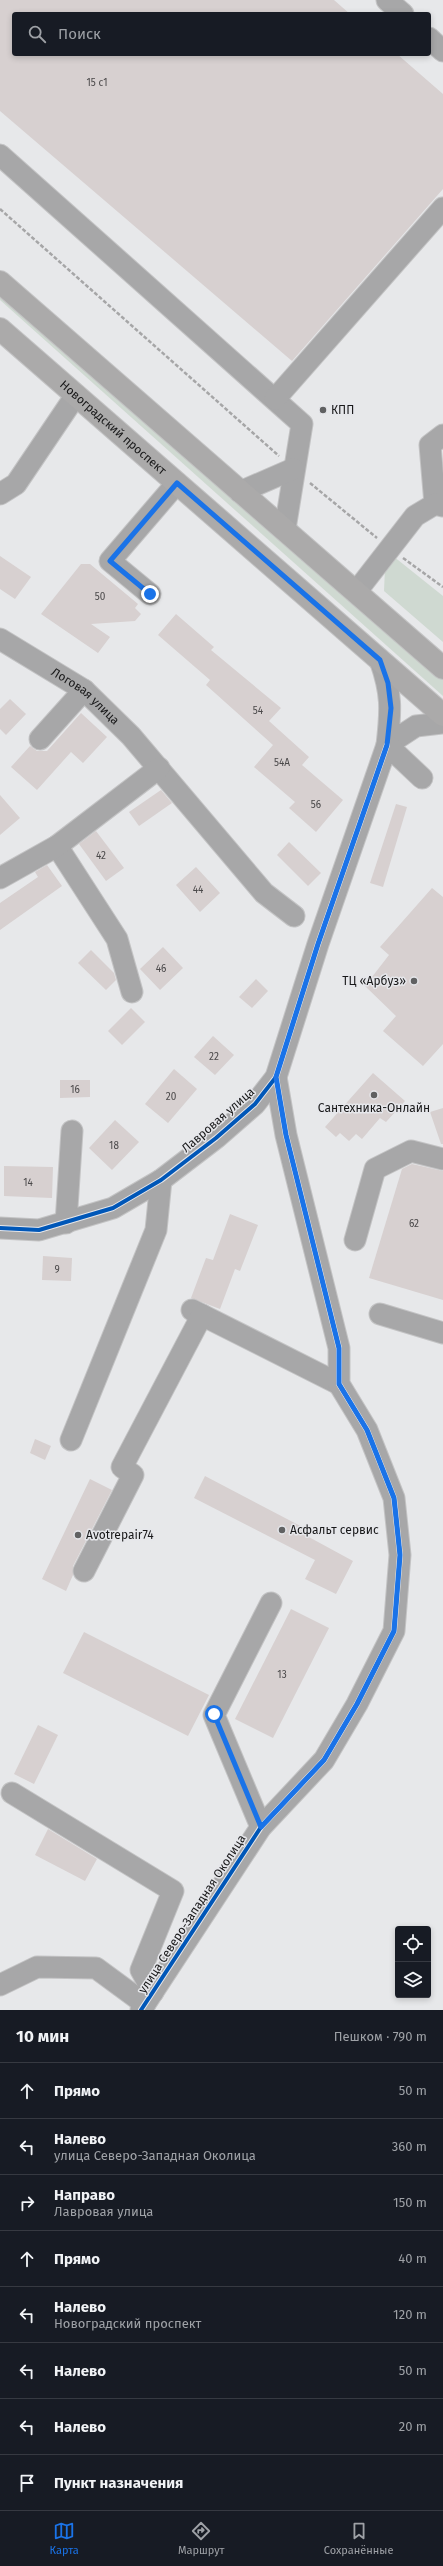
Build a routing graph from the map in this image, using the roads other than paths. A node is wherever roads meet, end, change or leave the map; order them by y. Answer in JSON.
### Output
{"nodes":[{"id":1,"x":387,"y":0,"type":"edge"},
{"id":2,"x":400,"y":12,"type":"edge"},
{"id":3,"x":431,"y":40,"type":"edge"},
{"id":4,"x":443,"y":51,"type":"edge"},
{"id":5,"x":0,"y":155,"type":"edge"},
{"id":6,"x":443,"y":208,"type":"edge"},
{"id":7,"x":0,"y":282,"type":"edge"},
{"id":8,"x":0,"y":328,"type":"edge"},
{"id":9,"x":76,"y":395,"type":"junction"},
{"id":10,"x":275,"y":399,"type":"junction"},
{"id":11,"x":443,"y":435,"type":"edge"},
{"id":12,"x":294,"y":469,"type":"junction"},
{"id":13,"x":177,"y":483,"type":"junction"},
{"id":14,"x":240,"y":492,"type":"junction"},
{"id":15,"x":0,"y":494,"type":"edge"},
{"id":16,"x":439,"y":505,"type":"edge"},
{"id":17,"x":285,"y":530,"type":"junction"},
{"id":18,"x":356,"y":592,"type":"junction"},
{"id":19,"x":150,"y":594,"type":"dead end"},
{"id":20,"x":0,"y":639,"type":"edge"},
{"id":21,"x":380,"y":660,"type":"junction"},
{"id":22,"x":443,"y":668,"type":"edge"},
{"id":23,"x":84,"y":690,"type":"junction"},
{"id":24,"x":443,"y":715,"type":"edge"},
{"id":25,"x":443,"y":723,"type":"edge"},
{"id":26,"x":40,"y":739,"type":"dead end"},
{"id":27,"x":387,"y":745,"type":"junction"},
{"id":28,"x":159,"y":768,"type":"junction"},
{"id":29,"x":422,"y":778,"type":"dead end"},
{"id":30,"x":57,"y":846,"type":"junction"},
{"id":31,"x":0,"y":878,"type":"edge"},
{"id":32,"x":294,"y":916,"type":"dead end"},
{"id":33,"x":132,"y":992,"type":"dead end"},
{"id":34,"x":276,"y":1077,"type":"junction"},
{"id":35,"x":72,"y":1131,"type":"dead end"},
{"id":36,"x":443,"y":1159,"type":"edge"},
{"id":37,"x":161,"y":1180,"type":"junction"},
{"id":38,"x":66,"y":1223,"type":"junction"},
{"id":39,"x":0,"y":1228,"type":"edge"},
{"id":40,"x":355,"y":1240,"type":"dead end"},
{"id":41,"x":380,"y":1314,"type":"dead end"},
{"id":42,"x":443,"y":1333,"type":"edge"},
{"id":43,"x":339,"y":1384,"type":"junction"},
{"id":44,"x":71,"y":1440,"type":"dead end"},
{"id":45,"x":84,"y":1571,"type":"dead end"},
{"id":46,"x":271,"y":1603,"type":"dead end"},
{"id":47,"x":12,"y":1793,"type":"dead end"},
{"id":48,"x":261,"y":1827,"type":"junction"},
{"id":49,"x":0,"y":1985,"type":"edge"},
{"id":50,"x":146,"y":2002,"type":"edge"}],
"edges":[{"from":1,"to":2,"type":"street"},
{"from":3,"to":4,"type":"street"},
{"from":5,"to":10,"type":"street"},
{"from":6,"to":10,"type":"street"},
{"from":7,"to":14,"type":"main road"},
{"from":8,"to":9,"type":"main road","name":"Новоградский проспект"},
{"from":9,"to":13,"type":"main road","name":"Новоградский проспект"},
{"from":9,"to":15,"type":"street"},
{"from":10,"to":12,"type":"street"},
{"from":11,"to":16,"type":"street"},
{"from":12,"to":14,"type":"street"},
{"from":12,"to":17,"type":"street"},
{"from":13,"to":19,"type":"street"},
{"from":13,"to":21,"type":"main road","name":"Новоградский проспект"},
{"from":14,"to":17,"type":"main road"},
{"from":16,"to":18,"type":"street"},
{"from":17,"to":18,"type":"main road"},
{"from":18,"to":22,"type":"main road"},
{"from":20,"to":23,"type":"street","name":"Логовая улица"},
{"from":21,"to":24,"type":"main road","name":"Новоградский проспект"},
{"from":21,"to":27,"type":"street","name":"Лавровая улица"},
{"from":23,"to":26,"type":"street"},
{"from":23,"to":28,"type":"street","name":"Логовая улица"},
{"from":25,"to":27,"type":"street"},
{"from":27,"to":29,"type":"street"},
{"from":27,"to":34,"type":"street","name":"Лавровая улица"},
{"from":28,"to":30,"type":"street"},
{"from":28,"to":32,"type":"street","name":"Логовая улица"},
{"from":30,"to":31,"type":"street"},
{"from":30,"to":33,"type":"street"},
{"from":34,"to":37,"type":"street","name":"Лавровая улица"},
{"from":34,"to":43,"type":"street"},
{"from":35,"to":38,"type":"street"},
{"from":36,"to":40,"type":"street"},
{"from":37,"to":38,"type":"street","name":"Лавровая улица"},
{"from":37,"to":44,"type":"street"},
{"from":38,"to":39,"type":"street","name":"Лавровая улица"},
{"from":41,"to":42,"type":"street"},
{"from":43,"to":45,"type":"street"},
{"from":43,"to":48,"type":"street","name":"улица Северо-Западная Околица"},
{"from":46,"to":48,"type":"street"},
{"from":47,"to":50,"type":"street"},
{"from":48,"to":50,"type":"street","name":"улица Северо-Западная Околица"},
{"from":49,"to":50,"type":"street"}]}
